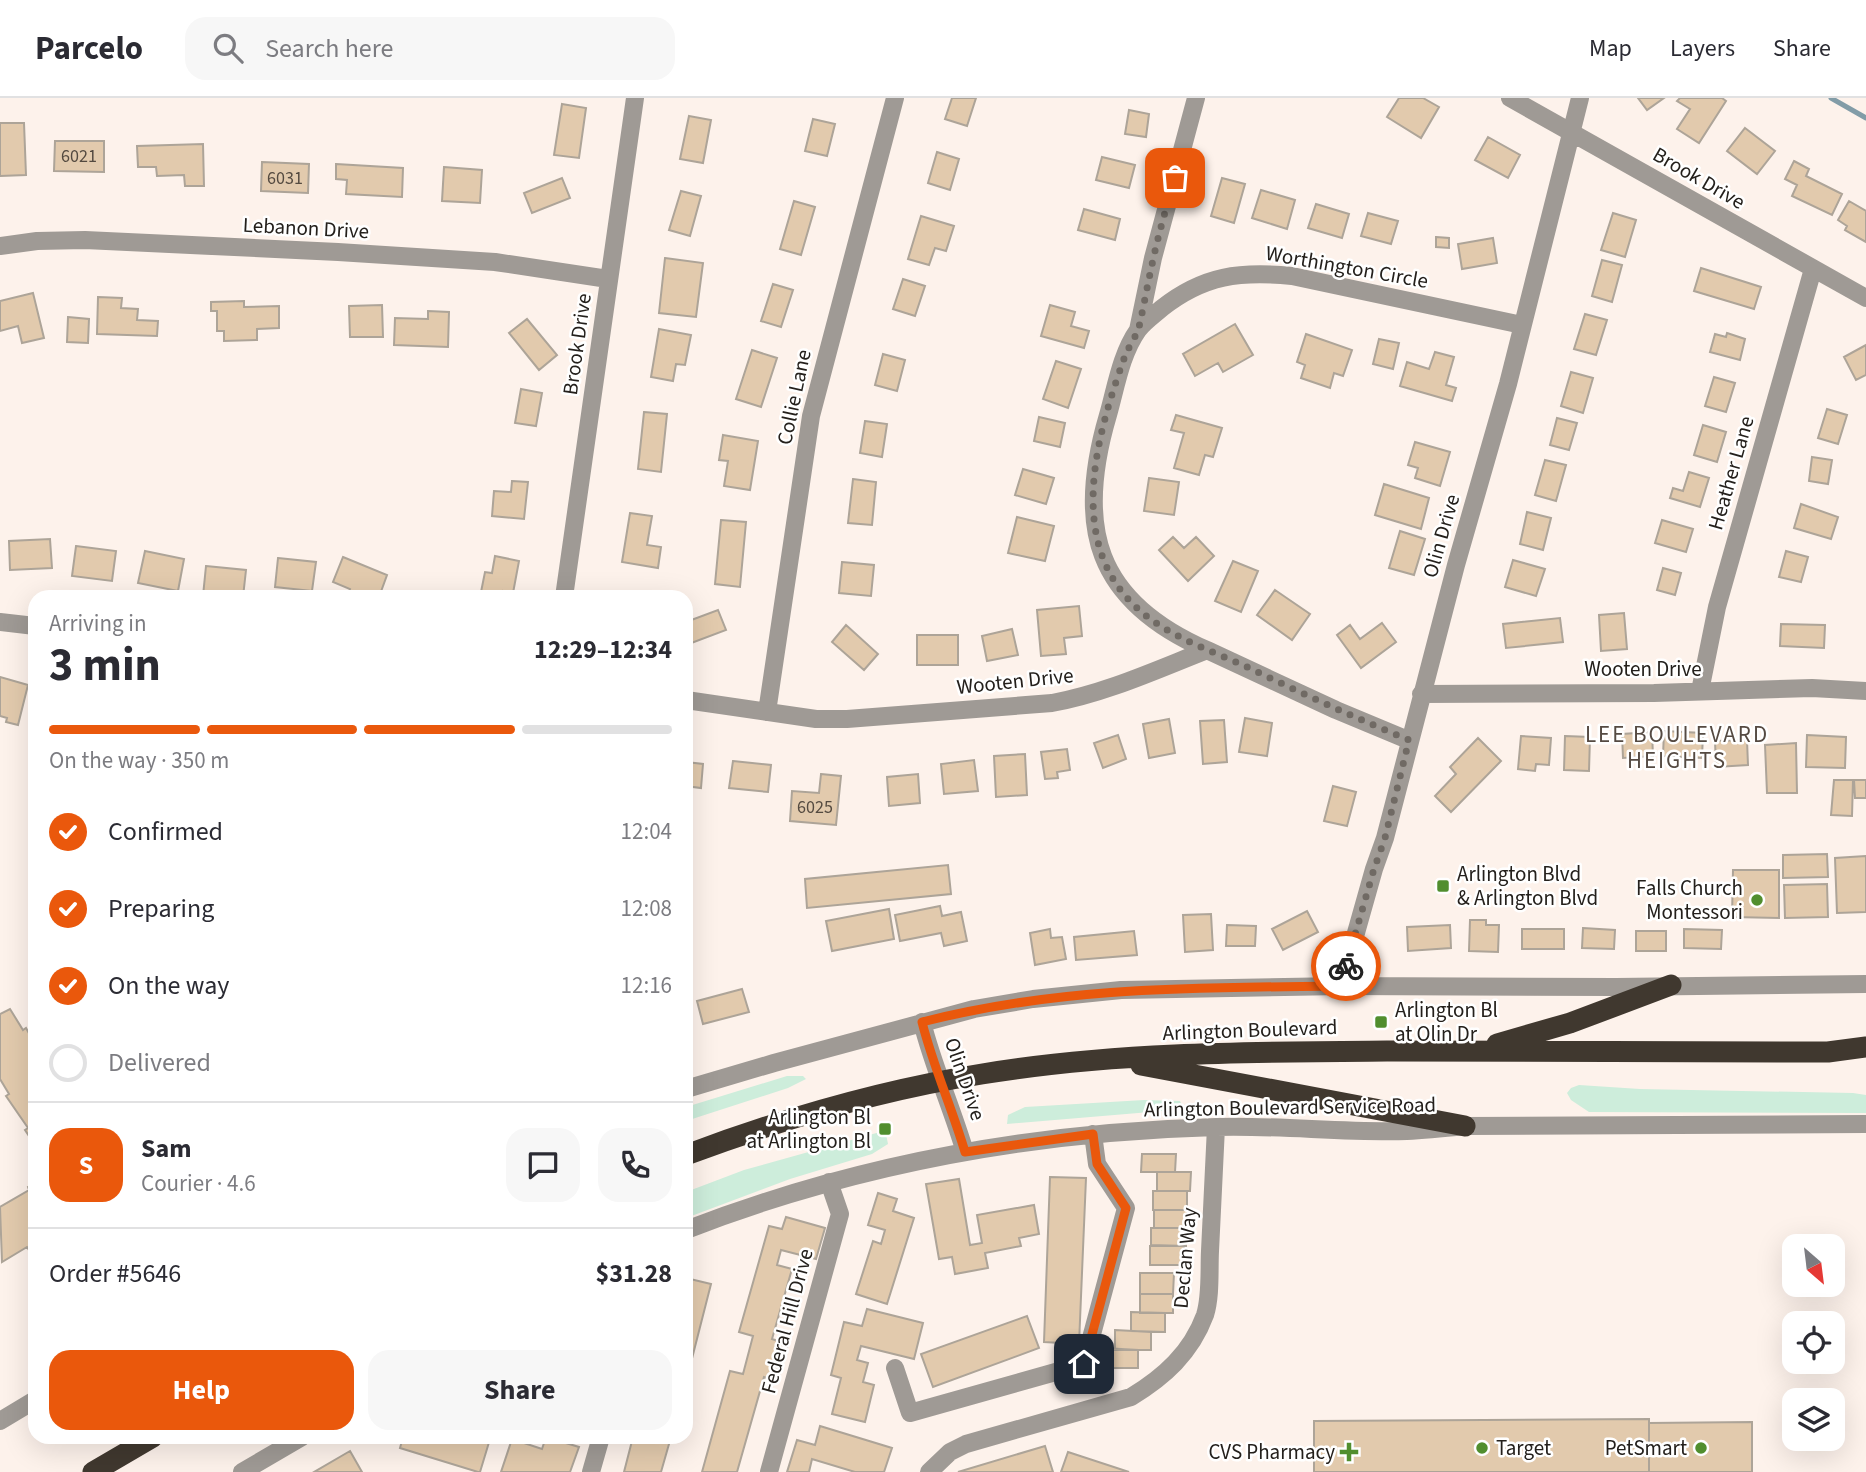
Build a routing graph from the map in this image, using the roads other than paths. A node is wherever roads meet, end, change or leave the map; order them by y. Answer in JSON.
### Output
{"nodes":[{"id":1,"x":635,"y":98,"type":"edge"},
{"id":2,"x":895,"y":98,"type":"edge"},
{"id":3,"x":1196,"y":98,"type":"edge"},
{"id":4,"x":1510,"y":98,"type":"edge"},
{"id":5,"x":1580,"y":98,"type":"edge"},
{"id":6,"x":1571,"y":132,"type":"junction"},
{"id":7,"x":0,"y":246,"type":"edge"},
{"id":8,"x":1813,"y":269,"type":"junction"},
{"id":9,"x":608,"y":279,"type":"junction"},
{"id":10,"x":1866,"y":298,"type":"edge"},
{"id":11,"x":1522,"y":325,"type":"junction"},
{"id":12,"x":1138,"y":330,"type":"junction"},
{"id":13,"x":565,"y":590,"type":"edge"},
{"id":14,"x":0,"y":622,"type":"edge"},
{"id":15,"x":28,"y":625,"type":"edge"},
{"id":16,"x":1207,"y":650,"type":"junction"},
{"id":17,"x":1700,"y":691,"type":"junction"},
{"id":18,"x":1866,"y":691,"type":"edge"},
{"id":19,"x":1421,"y":694,"type":"junction"},
{"id":20,"x":693,"y":700,"type":"edge"},
{"id":21,"x":768,"y":712,"type":"junction"},
{"id":22,"x":1409,"y":740,"type":"junction"},
{"id":23,"x":1866,"y":984,"type":"edge"},
{"id":24,"x":1671,"y":985,"type":"junction"},
{"id":25,"x":1341,"y":986,"type":"junction"},
{"id":26,"x":922,"y":1022,"type":"junction"},
{"id":27,"x":1866,"y":1047,"type":"edge"},
{"id":28,"x":1475,"y":1051,"type":"junction"},
{"id":29,"x":1828,"y":1052,"type":"junction"},
{"id":30,"x":1866,"y":1058,"type":"edge"},
{"id":31,"x":1112,"y":1059,"type":"junction"},
{"id":32,"x":941,"y":1081,"type":"junction"},
{"id":33,"x":693,"y":1087,"type":"edge"},
{"id":34,"x":1866,"y":1124,"type":"edge"},
{"id":35,"x":1465,"y":1126,"type":"junction"},
{"id":36,"x":1216,"y":1127,"type":"junction"},
{"id":37,"x":1093,"y":1134,"type":"junction"},
{"id":38,"x":693,"y":1152,"type":"edge"},
{"id":39,"x":965,"y":1152,"type":"junction"},
{"id":40,"x":829,"y":1182,"type":"junction"},
{"id":41,"x":693,"y":1227,"type":"edge"},
{"id":42,"x":895,"y":1368,"type":"dead end"},
{"id":43,"x":28,"y":1404,"type":"edge"},
{"id":44,"x":0,"y":1421,"type":"edge"},
{"id":45,"x":141,"y":1444,"type":"edge"},
{"id":46,"x":291,"y":1444,"type":"edge"},
{"id":47,"x":599,"y":1444,"type":"edge"},
{"id":48,"x":249,"y":1470,"type":"edge"},
{"id":49,"x":93,"y":1472,"type":"edge"},
{"id":50,"x":591,"y":1472,"type":"edge"},
{"id":51,"x":769,"y":1472,"type":"edge"},
{"id":52,"x":929,"y":1472,"type":"edge"}],
"edges":[{"from":1,"to":9,"type":"street","name":"Brook Drive"},
{"from":2,"to":21,"type":"street","name":"Collie Lane"},
{"from":3,"to":12,"type":"street"},
{"from":4,"to":6,"type":"street","name":"Brook Drive"},
{"from":5,"to":6,"type":"street","name":"Olin Drive"},
{"from":6,"to":8,"type":"street","name":"Brook Drive"},
{"from":6,"to":11,"type":"street","name":"Olin Drive"},
{"from":7,"to":9,"type":"street","name":"Lebanon Drive"},
{"from":8,"to":10,"type":"street","name":"Brook Drive"},
{"from":8,"to":17,"type":"street","name":"Heather Lane"},
{"from":9,"to":13,"type":"street","name":"Brook Drive"},
{"from":11,"to":12,"type":"street","name":"Worthington Circle"},
{"from":11,"to":19,"type":"street","name":"Olin Drive"},
{"from":12,"to":16,"type":"street","name":"Worthington Circle"},
{"from":14,"to":15,"type":"street"},
{"from":16,"to":21,"type":"street","name":"Wooten Drive"},
{"from":16,"to":22,"type":"street"},
{"from":17,"to":18,"type":"street","name":"Wooten Drive"},
{"from":17,"to":19,"type":"street","name":"Wooten Drive"},
{"from":19,"to":22,"type":"street","name":"Olin Drive"},
{"from":20,"to":21,"type":"street"},
{"from":22,"to":25,"type":"street","name":"Olin Drive"},
{"from":23,"to":24,"type":"street"},
{"from":24,"to":25,"type":"street"},
{"from":24,"to":28,"type":"highway"},
{"from":25,"to":26,"type":"street"},
{"from":26,"to":32,"type":"street","name":"Olin Drive"},
{"from":26,"to":33,"type":"street"},
{"from":27,"to":29,"type":"highway","name":"Arlington Boulevard"},
{"from":28,"to":29,"type":"highway","name":"Arlington Boulevard"},
{"from":28,"to":31,"type":"highway","name":"Arlington Boulevard"},
{"from":29,"to":30,"type":"highway","name":"Arlington Boulevard"},
{"from":31,"to":32,"type":"highway","name":"Arlington Boulevard"},
{"from":31,"to":35,"type":"highway"},
{"from":32,"to":38,"type":"highway","name":"Arlington Boulevard"},
{"from":32,"to":39,"type":"street","name":"Olin Drive"},
{"from":34,"to":35,"type":"street","name":"Arlington Boulevard Service Road"},
{"from":35,"to":36,"type":"street","name":"Arlington Boulevard Service Road"},
{"from":36,"to":37,"type":"street","name":"Arlington Boulevard Service Road"},
{"from":36,"to":52,"type":"street","name":"Declan Way"},
{"from":37,"to":39,"type":"street","name":"Arlington Boulevard Service Road"},
{"from":37,"to":42,"type":"street"},
{"from":39,"to":40,"type":"street","name":"Arlington Boulevard Service Road"},
{"from":40,"to":41,"type":"street","name":"Arlington Boulevard Service Road"},
{"from":40,"to":51,"type":"street","name":"Federal Hill Drive"},
{"from":43,"to":44,"type":"street"},
{"from":45,"to":49,"type":"highway"},
{"from":46,"to":48,"type":"street"},
{"from":47,"to":50,"type":"street"}]}
